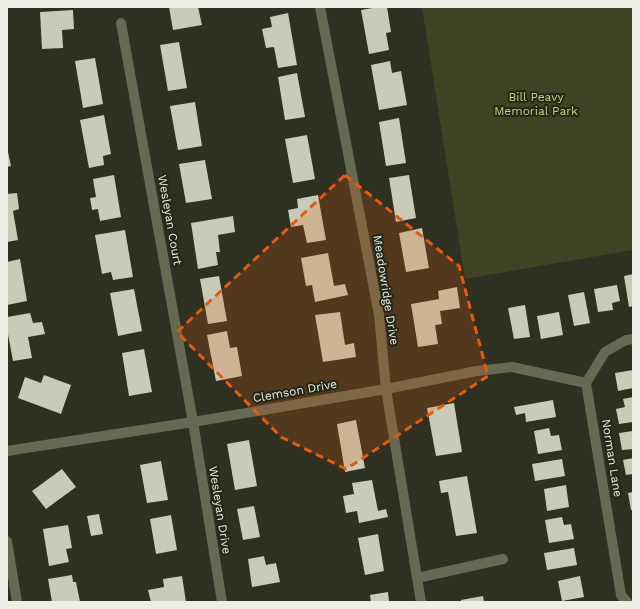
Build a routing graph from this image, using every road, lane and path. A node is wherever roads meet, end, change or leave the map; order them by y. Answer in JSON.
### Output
{"nodes":[{"id":1,"x":320,"y":7,"type":"edge"},
{"id":2,"x":121,"y":23,"type":"dead end"},
{"id":3,"x":633,"y":339,"type":"edge"},
{"id":4,"x":586,"y":383,"type":"junction"},
{"id":5,"x":386,"y":388,"type":"junction"},
{"id":6,"x":193,"y":422,"type":"junction"},
{"id":7,"x":7,"y":451,"type":"edge"},
{"id":8,"x":7,"y":541,"type":"edge"},
{"id":9,"x":503,"y":559,"type":"dead end"},
{"id":10,"x":417,"y":578,"type":"junction"},
{"id":11,"x":17,"y":602,"type":"edge"},
{"id":12,"x":222,"y":602,"type":"edge"},
{"id":13,"x":421,"y":602,"type":"edge"},
{"id":14,"x":627,"y":602,"type":"edge"}],
"edges":[{"from":1,"to":5,"type":"street","name":"Meadowridge Drive"},
{"from":2,"to":6,"type":"street","name":"Wesleyan Court"},
{"from":3,"to":4,"type":"street"},
{"from":4,"to":5,"type":"street","name":"Clemson Drive"},
{"from":4,"to":14,"type":"street","name":"Norman Lane"},
{"from":5,"to":6,"type":"street","name":"Clemson Drive"},
{"from":5,"to":10,"type":"street","name":"Meadowridge Drive"},
{"from":6,"to":7,"type":"street","name":"Clemson Drive"},
{"from":6,"to":12,"type":"street","name":"Wesleyan Drive"},
{"from":8,"to":11,"type":"street"},
{"from":9,"to":10,"type":"street"},
{"from":10,"to":13,"type":"street","name":"Meadowridge Drive"}]}
